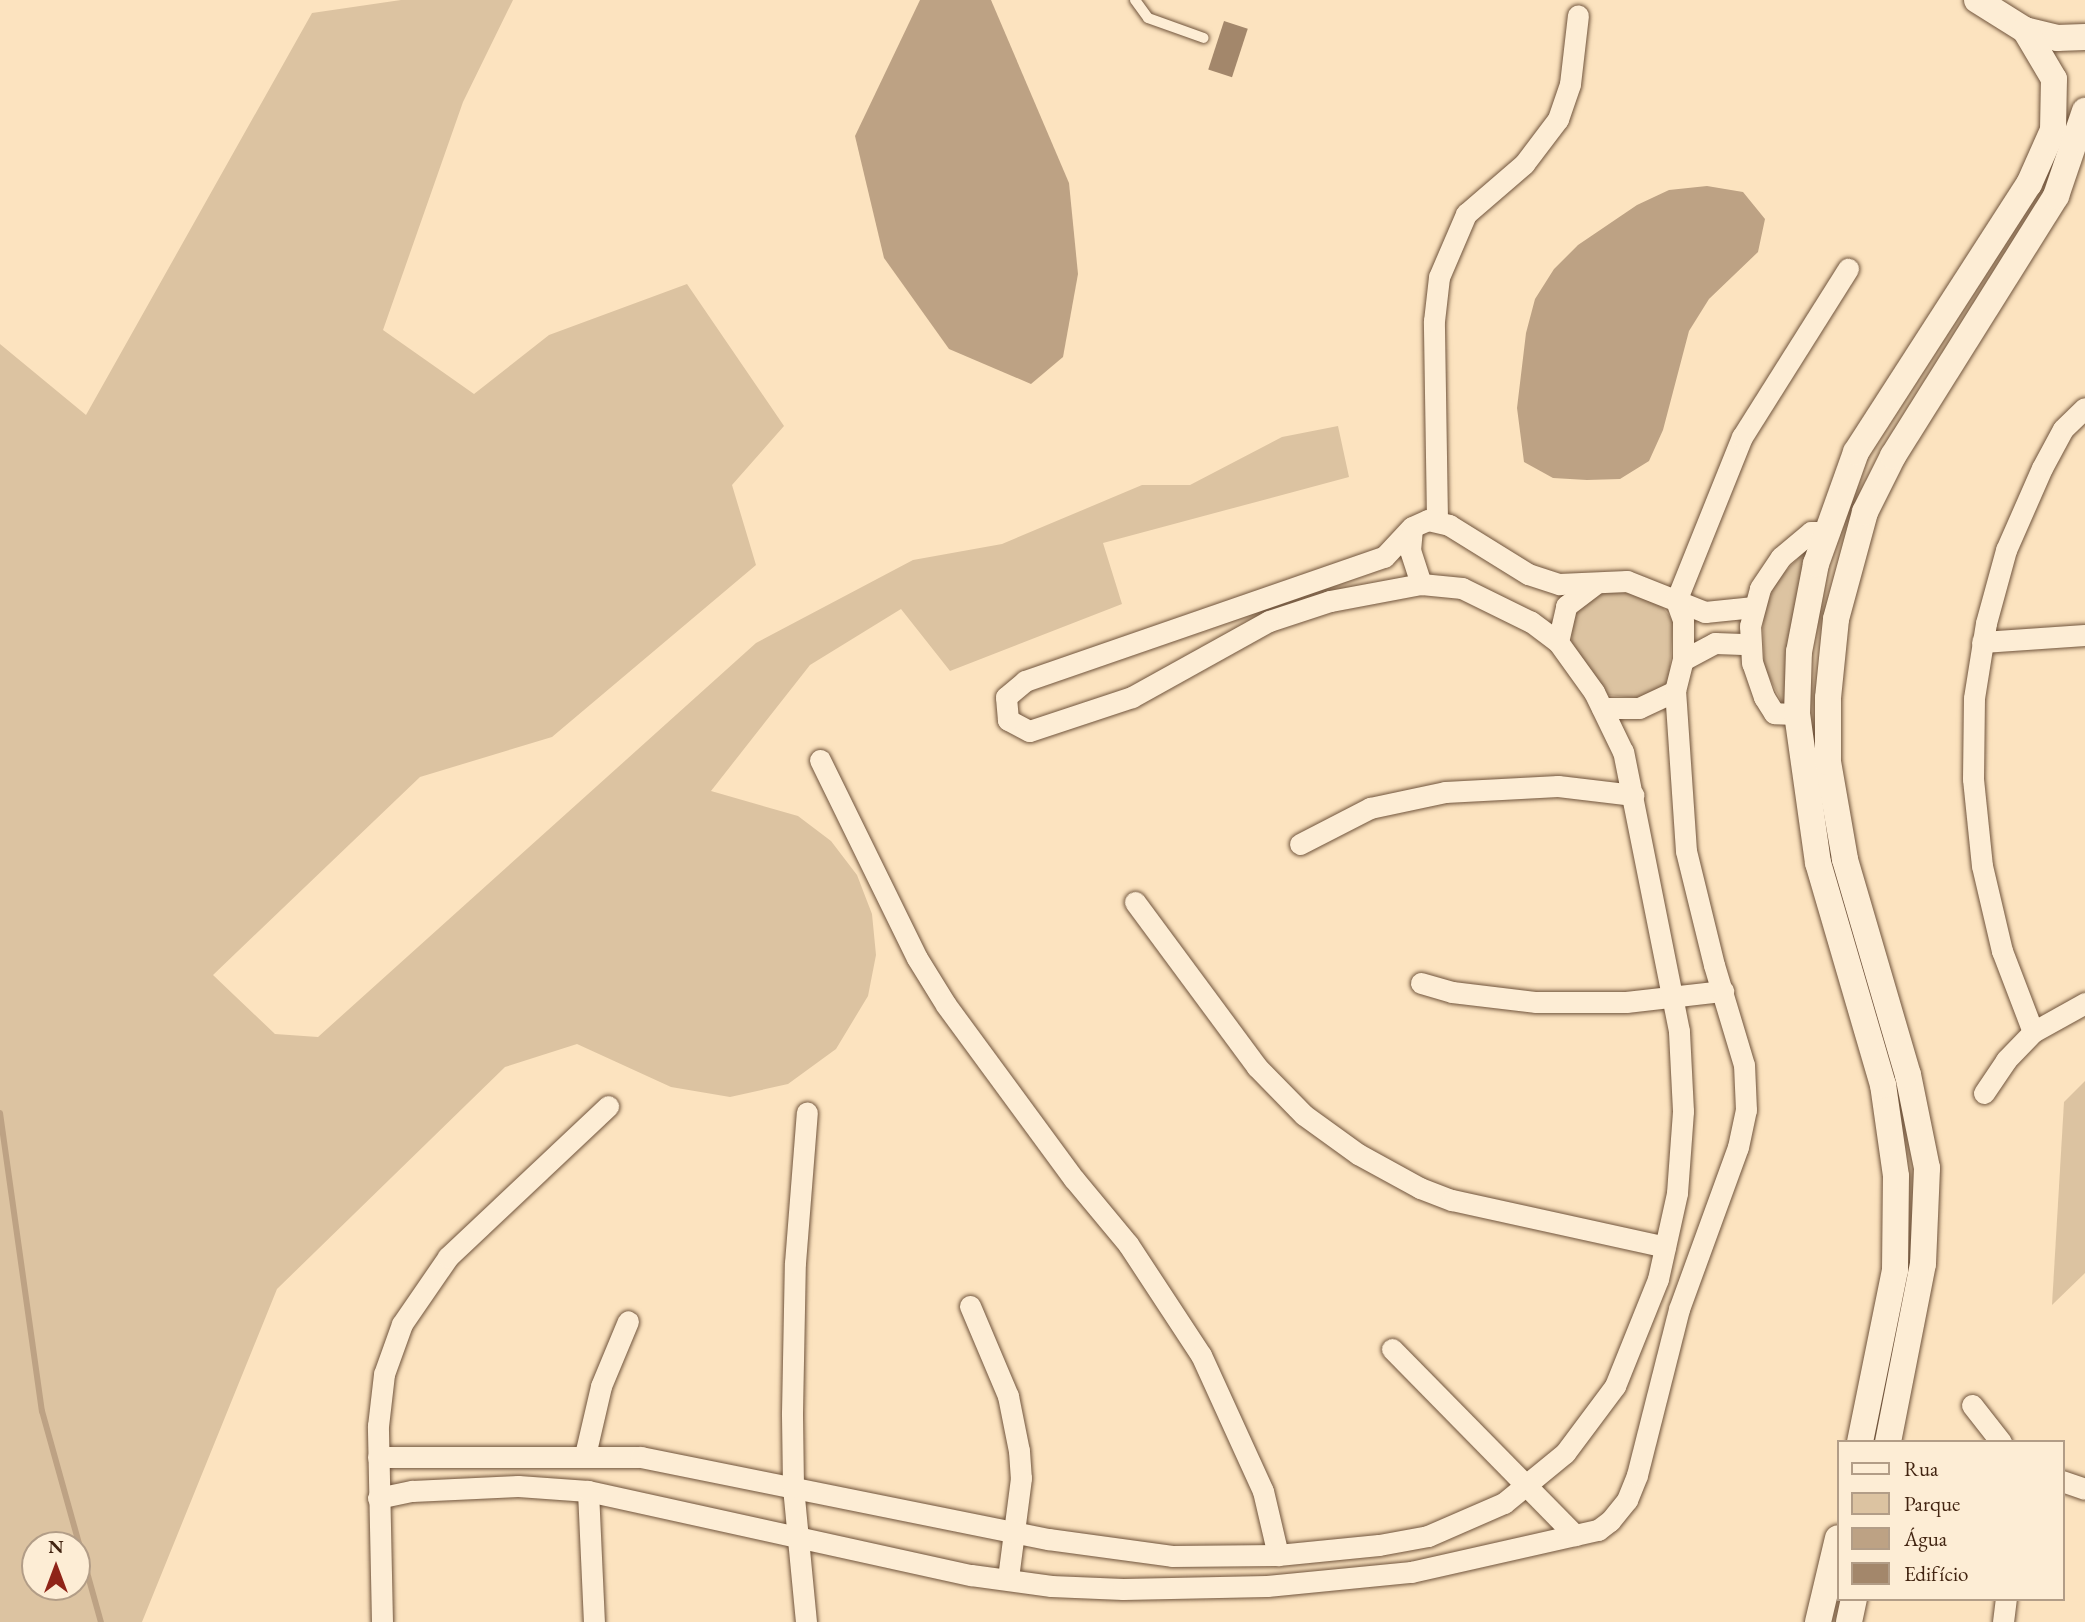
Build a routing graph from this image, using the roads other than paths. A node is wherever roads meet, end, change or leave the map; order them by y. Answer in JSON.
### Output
{"nodes":[{"id":1,"x":1135,"y":0,"type":"edge"},
{"id":2,"x":1977,"y":0,"type":"edge"},
{"id":3,"x":1578,"y":15,"type":"dead end"},
{"id":4,"x":2013,"y":17,"type":"edge"},
{"id":5,"x":2085,"y":37,"type":"edge"},
{"id":6,"x":1205,"y":38,"type":"dead end"},
{"id":7,"x":2085,"y":111,"type":"edge"},
{"id":8,"x":1848,"y":269,"type":"dead end"},
{"id":9,"x":2085,"y":408,"type":"edge"},
{"id":10,"x":1437,"y":520,"type":"junction"},
{"id":11,"x":1412,"y":527,"type":"junction"},
{"id":12,"x":1826,"y":532,"type":"junction"},
{"id":13,"x":1850,"y":556,"type":"junction"},
{"id":14,"x":1598,"y":582,"type":"junction"},
{"id":15,"x":1421,"y":583,"type":"junction"},
{"id":16,"x":1676,"y":601,"type":"junction"},
{"id":17,"x":1754,"y":607,"type":"junction"},
{"id":18,"x":2085,"y":635,"type":"edge"},
{"id":19,"x":1558,"y":642,"type":"junction"},
{"id":20,"x":1982,"y":642,"type":"junction"},
{"id":21,"x":1749,"y":644,"type":"junction"},
{"id":22,"x":1683,"y":660,"type":"junction"},
{"id":23,"x":1675,"y":691,"type":"junction"},
{"id":24,"x":1828,"y":698,"type":"junction"},
{"id":25,"x":1602,"y":708,"type":"junction"},
{"id":26,"x":1797,"y":714,"type":"junction"},
{"id":27,"x":820,"y":760,"type":"dead end"},
{"id":28,"x":1633,"y":794,"type":"junction"},
{"id":29,"x":1300,"y":844,"type":"dead end"},
{"id":30,"x":1135,"y":902,"type":"dead end"},
{"id":31,"x":1421,"y":983,"type":"dead end"},
{"id":32,"x":1723,"y":991,"type":"junction"},
{"id":33,"x":1671,"y":998,"type":"junction"},
{"id":34,"x":2085,"y":1003,"type":"edge"},
{"id":35,"x":2033,"y":1032,"type":"junction"},
{"id":36,"x":1984,"y":1093,"type":"dead end"},
{"id":37,"x":608,"y":1106,"type":"dead end"},
{"id":38,"x":807,"y":1112,"type":"dead end"},
{"id":39,"x":1665,"y":1247,"type":"junction"},
{"id":40,"x":970,"y":1307,"type":"dead end"},
{"id":41,"x":628,"y":1321,"type":"dead end"},
{"id":42,"x":1392,"y":1349,"type":"dead end"},
{"id":43,"x":1972,"y":1405,"type":"dead end"},
{"id":44,"x":1860,"y":1440,"type":"edge"},
{"id":45,"x":1888,"y":1440,"type":"edge"},
{"id":46,"x":1999,"y":1440,"type":"edge"},
{"id":47,"x":585,"y":1455,"type":"junction"},
{"id":48,"x":378,"y":1457,"type":"junction"},
{"id":49,"x":2064,"y":1482,"type":"edge"},
{"id":50,"x":793,"y":1487,"type":"junction"},
{"id":51,"x":1527,"y":1487,"type":"junction"},
{"id":52,"x":2085,"y":1489,"type":"edge"},
{"id":53,"x":588,"y":1491,"type":"junction"},
{"id":54,"x":378,"y":1498,"type":"junction"},
{"id":55,"x":1014,"y":1530,"type":"junction"},
{"id":56,"x":1576,"y":1535,"type":"junction"},
{"id":57,"x":798,"y":1540,"type":"junction"},
{"id":58,"x":1836,"y":1552,"type":"edge"},
{"id":59,"x":1278,"y":1555,"type":"junction"},
{"id":60,"x":1008,"y":1578,"type":"junction"},
{"id":61,"x":1854,"y":1601,"type":"edge"},
{"id":62,"x":2006,"y":1601,"type":"edge"},
{"id":63,"x":382,"y":1622,"type":"edge"},
{"id":64,"x":594,"y":1622,"type":"edge"},
{"id":65,"x":806,"y":1622,"type":"edge"},
{"id":66,"x":1818,"y":1622,"type":"edge"},
{"id":67,"x":1849,"y":1622,"type":"edge"},
{"id":68,"x":2003,"y":1622,"type":"edge"}],
"edges":[{"from":1,"to":6,"type":"lane"},
{"from":2,"to":4,"type":"street"},
{"from":3,"to":10,"type":"street"},
{"from":4,"to":5,"type":"street"},
{"from":4,"to":12,"type":"street"},
{"from":7,"to":13,"type":"street"},
{"from":8,"to":16,"type":"street"},
{"from":9,"to":20,"type":"street"},
{"from":10,"to":11,"type":"street"},
{"from":10,"to":14,"type":"street"},
{"from":11,"to":15,"type":"street"},
{"from":11,"to":15,"type":"street"},
{"from":12,"to":13,"type":"street"},
{"from":12,"to":17,"type":"street"},
{"from":12,"to":26,"type":"street"},
{"from":13,"to":24,"type":"street"},
{"from":14,"to":16,"type":"street"},
{"from":14,"to":19,"type":"street"},
{"from":15,"to":19,"type":"street"},
{"from":16,"to":17,"type":"street"},
{"from":16,"to":22,"type":"street"},
{"from":17,"to":21,"type":"street"},
{"from":18,"to":20,"type":"street"},
{"from":19,"to":25,"type":"street"},
{"from":20,"to":35,"type":"street"},
{"from":21,"to":22,"type":"street"},
{"from":21,"to":26,"type":"street"},
{"from":22,"to":23,"type":"street"},
{"from":23,"to":25,"type":"street"},
{"from":23,"to":32,"type":"street"},
{"from":24,"to":26,"type":"street"},
{"from":24,"to":45,"type":"street"},
{"from":25,"to":28,"type":"street"},
{"from":26,"to":44,"type":"street"},
{"from":27,"to":59,"type":"street"},
{"from":28,"to":29,"type":"street"},
{"from":28,"to":33,"type":"street"},
{"from":30,"to":39,"type":"street"},
{"from":31,"to":33,"type":"street"},
{"from":32,"to":33,"type":"street"},
{"from":32,"to":56,"type":"street"},
{"from":33,"to":39,"type":"street"},
{"from":34,"to":35,"type":"street"},
{"from":35,"to":36,"type":"street"},
{"from":37,"to":48,"type":"street"},
{"from":38,"to":50,"type":"street"},
{"from":39,"to":51,"type":"street"},
{"from":40,"to":55,"type":"street"},
{"from":41,"to":47,"type":"street"},
{"from":42,"to":51,"type":"street"},
{"from":43,"to":46,"type":"street"},
{"from":47,"to":48,"type":"street"},
{"from":47,"to":50,"type":"street"},
{"from":48,"to":54,"type":"street"},
{"from":49,"to":52,"type":"street"},
{"from":50,"to":55,"type":"street"},
{"from":50,"to":57,"type":"street"},
{"from":51,"to":56,"type":"street"},
{"from":51,"to":59,"type":"street"},
{"from":53,"to":54,"type":"street"},
{"from":53,"to":57,"type":"street"},
{"from":53,"to":64,"type":"street"},
{"from":54,"to":63,"type":"street"},
{"from":55,"to":59,"type":"street"},
{"from":55,"to":60,"type":"street"},
{"from":56,"to":60,"type":"street"},
{"from":57,"to":60,"type":"street"},
{"from":57,"to":65,"type":"street"},
{"from":58,"to":66,"type":"street"},
{"from":61,"to":67,"type":"street"},
{"from":62,"to":68,"type":"street"}]}
